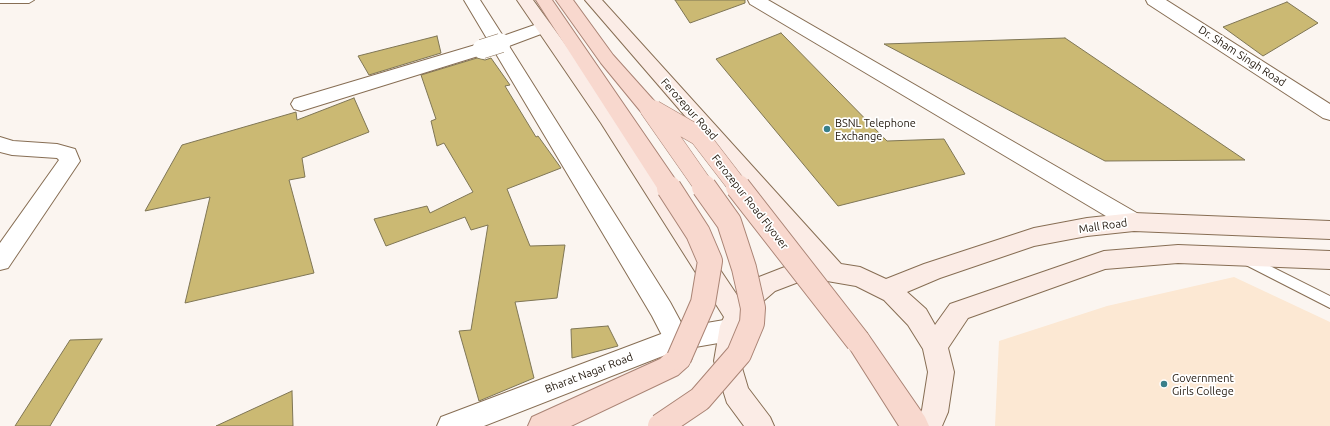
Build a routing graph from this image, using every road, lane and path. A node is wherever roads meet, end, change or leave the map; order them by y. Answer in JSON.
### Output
{"nodes":[{"id":1,"x":0,"y":0,"type":"edge"},
{"id":2,"x":29,"y":0,"type":"edge"},
{"id":3,"x":472,"y":0,"type":"edge"},
{"id":4,"x":525,"y":0,"type":"edge"},
{"id":5,"x":544,"y":0,"type":"edge"},
{"id":6,"x":564,"y":0,"type":"edge"},
{"id":7,"x":593,"y":0,"type":"edge"},
{"id":8,"x":756,"y":0,"type":"edge"},
{"id":9,"x":1154,"y":0,"type":"edge"},
{"id":10,"x":543,"y":27,"type":"junction"},
{"id":11,"x":301,"y":104,"type":"dead end"},
{"id":12,"x":649,"y":108,"type":"junction"},
{"id":13,"x":1330,"y":113,"type":"edge"},
{"id":14,"x":0,"y":144,"type":"edge"},
{"id":15,"x":1134,"y":222,"type":"junction"},
{"id":16,"x":1330,"y":230,"type":"edge"},
{"id":17,"x":1240,"y":256,"type":"junction"},
{"id":18,"x":1330,"y":260,"type":"edge"},
{"id":19,"x":0,"y":261,"type":"edge"},
{"id":20,"x":834,"y":272,"type":"junction"},
{"id":21,"x":885,"y":290,"type":"junction"},
{"id":22,"x":1330,"y":302,"type":"edge"},
{"id":23,"x":734,"y":323,"type":"junction"},
{"id":24,"x":935,"y":346,"type":"junction"},
{"id":25,"x":678,"y":349,"type":"junction"},
{"id":26,"x":931,"y":422,"type":"edge"},
{"id":27,"x":757,"y":425,"type":"edge"},
{"id":28,"x":451,"y":426,"type":"edge"},
{"id":29,"x":542,"y":426,"type":"edge"},
{"id":30,"x":660,"y":426,"type":"edge"}],
"edges":[{"from":1,"to":2,"type":"lane"},
{"from":3,"to":25,"type":"street"},
{"from":4,"to":10,"type":"main road"},
{"from":5,"to":25,"type":"main road","bridge":true},
{"from":6,"to":12,"type":"main road","name":"Ferozepur Road Flyover"},
{"from":7,"to":20,"type":"main road","name":"Ferozepur Road"},
{"from":8,"to":15,"type":"street"},
{"from":9,"to":13,"type":"street","name":"Dr. Sham Singh Road"},
{"from":10,"to":11,"type":"street","bridge":true},
{"from":10,"to":23,"type":"main road"},
{"from":12,"to":26,"type":"main road","name":"Ferozepur Road Flyover","bridge":true},
{"from":12,"to":30,"type":"main road","bridge":true},
{"from":14,"to":19,"type":"street"},
{"from":15,"to":16,"type":"main road","name":"Mall Road"},
{"from":15,"to":21,"type":"main road","name":"Mall Road"},
{"from":17,"to":18,"type":"main road"},
{"from":17,"to":22,"type":"lane"},
{"from":17,"to":24,"type":"main road"},
{"from":20,"to":21,"type":"main road"},
{"from":20,"to":23,"type":"main road"},
{"from":21,"to":24,"type":"main road"},
{"from":23,"to":25,"type":"street","name":"Bharat Nagar Road"},
{"from":23,"to":27,"type":"main road"},
{"from":24,"to":26,"type":"main road"},
{"from":25,"to":28,"type":"street","name":"Bharat Nagar Road"},
{"from":25,"to":29,"type":"main road"}]}
